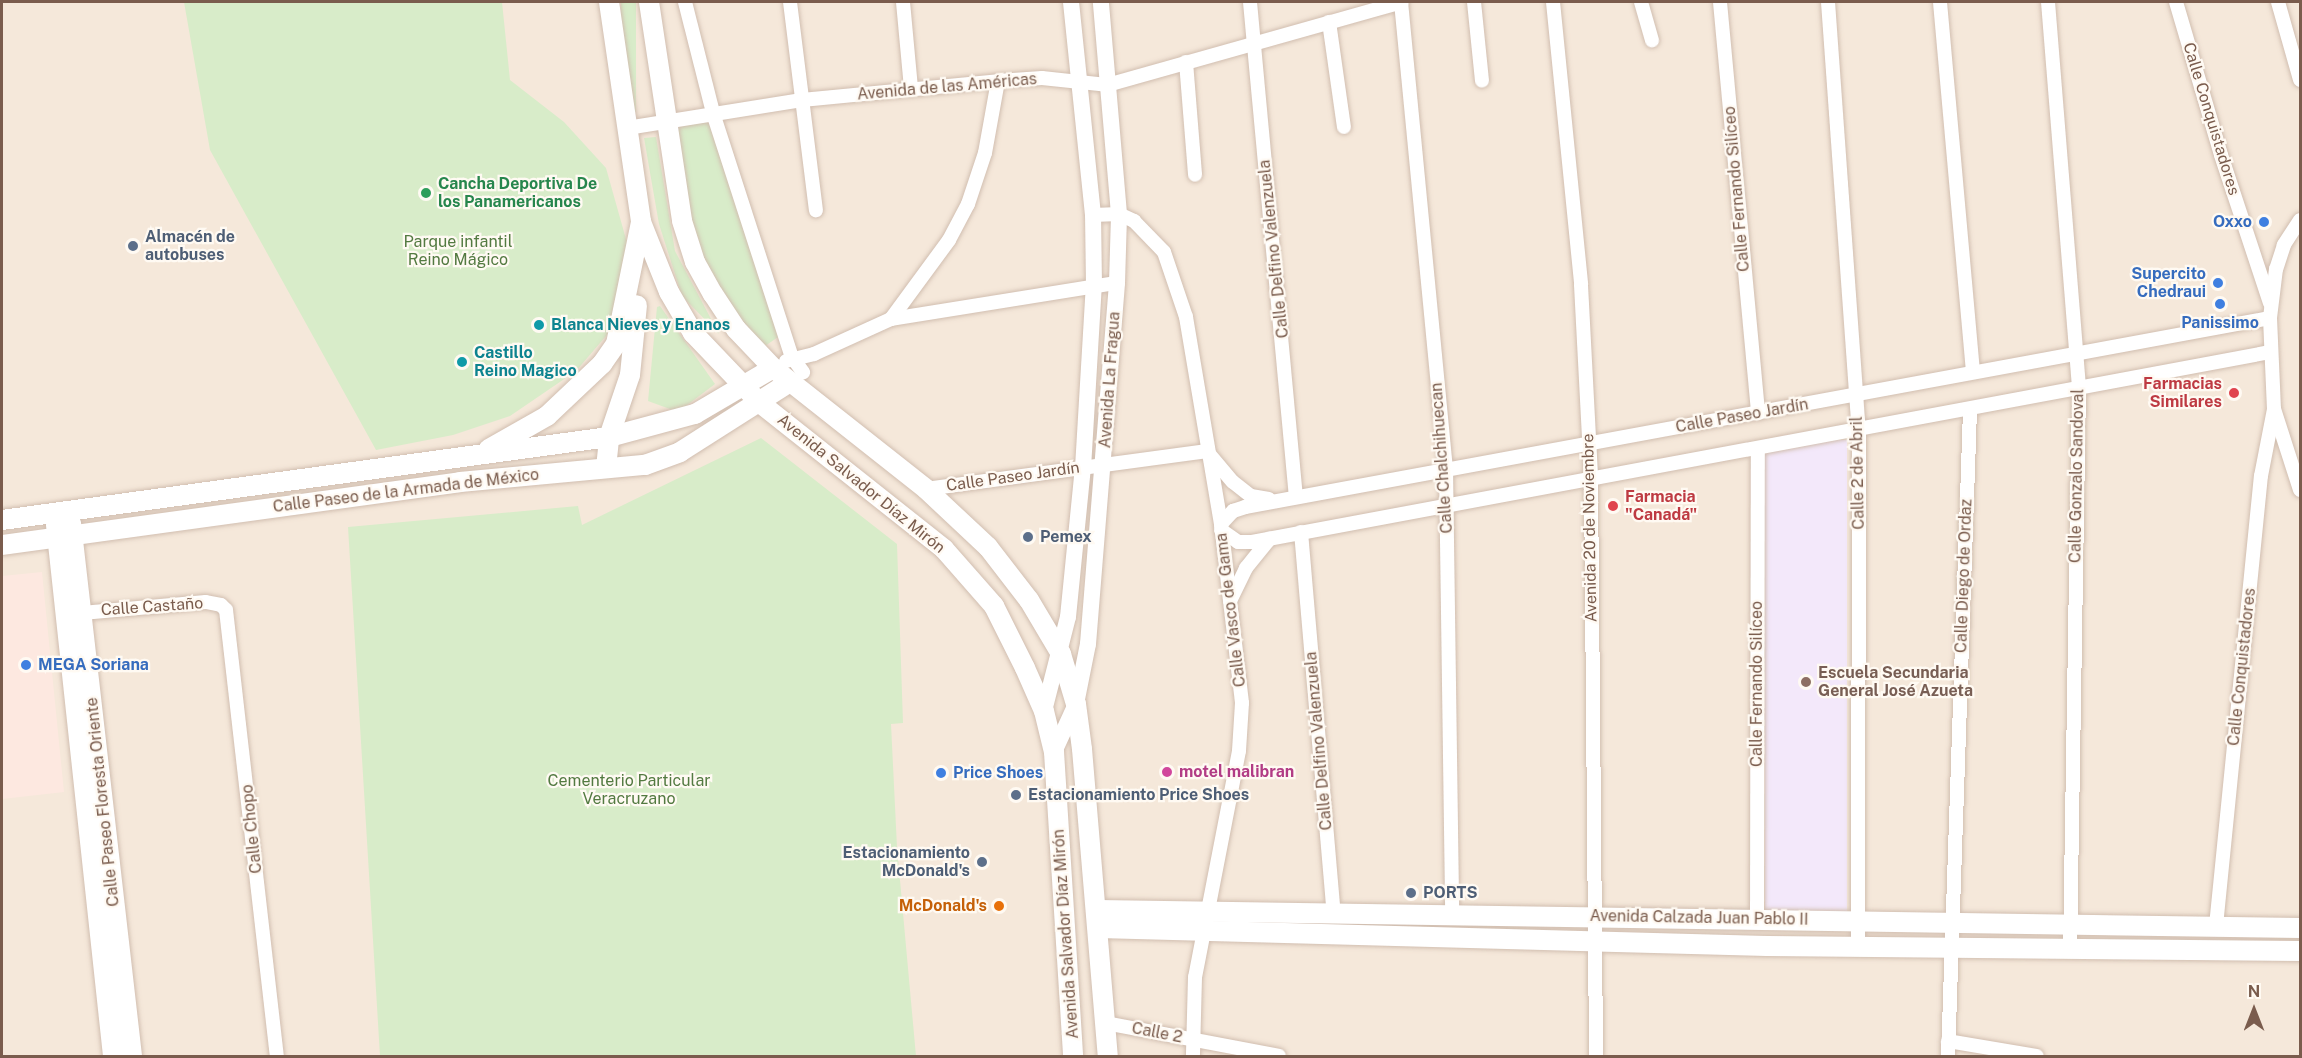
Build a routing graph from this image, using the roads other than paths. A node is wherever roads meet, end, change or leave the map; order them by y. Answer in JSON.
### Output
{"nodes":[{"id":1,"x":609,"y":2,"type":"edge"},
{"id":2,"x":649,"y":2,"type":"edge"},
{"id":3,"x":685,"y":2,"type":"edge"},
{"id":4,"x":790,"y":2,"type":"edge"},
{"id":5,"x":903,"y":2,"type":"edge"},
{"id":6,"x":1071,"y":2,"type":"edge"},
{"id":7,"x":1101,"y":2,"type":"edge"},
{"id":8,"x":1250,"y":2,"type":"edge"},
{"id":9,"x":1402,"y":2,"type":"edge"},
{"id":10,"x":1474,"y":2,"type":"edge"},
{"id":11,"x":1553,"y":2,"type":"edge"},
{"id":12,"x":1641,"y":2,"type":"edge"},
{"id":13,"x":1720,"y":2,"type":"edge"},
{"id":14,"x":1828,"y":2,"type":"edge"},
{"id":15,"x":1940,"y":2,"type":"edge"},
{"id":16,"x":2048,"y":2,"type":"edge"},
{"id":17,"x":2176,"y":2,"type":"edge"},
{"id":18,"x":2278,"y":2,"type":"edge"},
{"id":19,"x":1329,"y":22,"type":"junction"},
{"id":20,"x":1652,"y":40,"type":"dead end"},
{"id":21,"x":1253,"y":44,"type":"junction"},
{"id":22,"x":1186,"y":62,"type":"junction"},
{"id":23,"x":2301,"y":80,"type":"edge"},
{"id":24,"x":998,"y":81,"type":"junction"},
{"id":25,"x":1078,"y":81,"type":"junction"},
{"id":26,"x":1482,"y":81,"type":"dead end"},
{"id":27,"x":1107,"y":85,"type":"junction"},
{"id":28,"x":911,"y":89,"type":"junction"},
{"id":29,"x":802,"y":100,"type":"junction"},
{"id":30,"x":713,"y":113,"type":"junction"},
{"id":31,"x":666,"y":122,"type":"junction"},
{"id":32,"x":1344,"y":127,"type":"dead end"},
{"id":33,"x":627,"y":128,"type":"junction"},
{"id":34,"x":1195,"y":175,"type":"dead end"},
{"id":35,"x":816,"y":210,"type":"dead end"},
{"id":36,"x":1119,"y":214,"type":"junction"},
{"id":37,"x":1093,"y":215,"type":"junction"},
{"id":38,"x":2301,"y":220,"type":"edge"},
{"id":39,"x":641,"y":222,"type":"junction"},
{"id":40,"x":634,"y":261,"type":"junction"},
{"id":41,"x":1117,"y":283,"type":"junction"},
{"id":42,"x":1094,"y":285,"type":"junction"},
{"id":43,"x":2271,"y":303,"type":"junction"},
{"id":44,"x":2270,"y":318,"type":"junction"},
{"id":45,"x":891,"y":320,"type":"junction"},
{"id":46,"x":2270,"y":352,"type":"junction"},
{"id":47,"x":814,"y":354,"type":"junction"},
{"id":48,"x":2076,"y":356,"type":"junction"},
{"id":49,"x":792,"y":357,"type":"junction"},
{"id":50,"x":773,"y":368,"type":"junction"},
{"id":51,"x":1973,"y":372,"type":"junction"},
{"id":52,"x":797,"y":377,"type":"junction"},
{"id":53,"x":742,"y":386,"type":"junction"},
{"id":54,"x":2079,"y":388,"type":"junction"},
{"id":55,"x":1856,"y":396,"type":"junction"},
{"id":56,"x":760,"y":403,"type":"junction"},
{"id":57,"x":2274,"y":409,"type":"junction"},
{"id":58,"x":1970,"y":410,"type":"junction"},
{"id":59,"x":1758,"y":413,"type":"junction"},
{"id":60,"x":1859,"y":430,"type":"junction"},
{"id":61,"x":609,"y":437,"type":"junction"},
{"id":62,"x":1588,"y":444,"type":"junction"},
{"id":63,"x":1758,"y":450,"type":"junction"},
{"id":64,"x":1207,"y":451,"type":"junction"},
{"id":65,"x":480,"y":454,"type":"junction"},
{"id":66,"x":1103,"y":465,"type":"junction"},
{"id":67,"x":606,"y":468,"type":"junction"},
{"id":68,"x":1083,"y":468,"type":"junction"},
{"id":69,"x":1446,"y":469,"type":"junction"},
{"id":70,"x":1590,"y":480,"type":"junction"},
{"id":71,"x":926,"y":489,"type":"junction"},
{"id":72,"x":2301,"y":490,"type":"edge"},
{"id":73,"x":1296,"y":497,"type":"junction"},
{"id":74,"x":1276,"y":501,"type":"junction"},
{"id":75,"x":1447,"y":506,"type":"junction"},
{"id":76,"x":62,"y":513,"type":"junction"},
{"id":77,"x":2,"y":520,"type":"edge"},
{"id":78,"x":1221,"y":527,"type":"junction"},
{"id":79,"x":1301,"y":532,"type":"junction"},
{"id":80,"x":65,"y":537,"type":"junction"},
{"id":81,"x":1270,"y":538,"type":"junction"},
{"id":82,"x":2,"y":545,"type":"edge"},
{"id":83,"x":221,"y":604,"type":"joint"},
{"id":84,"x":1228,"y":606,"type":"junction"},
{"id":85,"x":82,"y":613,"type":"junction"},
{"id":86,"x":1061,"y":654,"type":"junction"},
{"id":87,"x":1076,"y":704,"type":"junction"},
{"id":88,"x":1044,"y":711,"type":"junction"},
{"id":89,"x":1054,"y":752,"type":"junction"},
{"id":90,"x":1206,"y":912,"type":"junction"},
{"id":91,"x":1334,"y":914,"type":"junction"},
{"id":92,"x":1452,"y":916,"type":"junction"},
{"id":93,"x":1595,"y":916,"type":"junction"},
{"id":94,"x":1098,"y":919,"type":"junction"},
{"id":95,"x":1757,"y":919,"type":"junction"},
{"id":96,"x":1858,"y":920,"type":"junction"},
{"id":97,"x":1952,"y":923,"type":"junction"},
{"id":98,"x":2071,"y":926,"type":"junction"},
{"id":99,"x":2216,"y":926,"type":"junction"},
{"id":100,"x":2301,"y":928,"type":"edge"},
{"id":101,"x":1203,"y":933,"type":"junction"},
{"id":102,"x":1596,"y":942,"type":"junction"},
{"id":103,"x":1858,"y":946,"type":"junction"},
{"id":104,"x":1952,"y":949,"type":"junction"},
{"id":105,"x":2070,"y":951,"type":"junction"},
{"id":106,"x":2301,"y":951,"type":"edge"},
{"id":107,"x":1105,"y":1023,"type":"junction"},
{"id":108,"x":1193,"y":1040,"type":"junction"},
{"id":109,"x":1948,"y":1041,"type":"junction"},
{"id":110,"x":113,"y":1056,"type":"edge"},
{"id":111,"x":132,"y":1056,"type":"edge"},
{"id":112,"x":277,"y":1056,"type":"edge"},
{"id":113,"x":1073,"y":1056,"type":"edge"},
{"id":114,"x":1108,"y":1056,"type":"edge"},
{"id":115,"x":1193,"y":1056,"type":"edge"},
{"id":116,"x":1279,"y":1056,"type":"edge"},
{"id":117,"x":1596,"y":1056,"type":"edge"},
{"id":118,"x":1948,"y":1056,"type":"edge"},
{"id":119,"x":2037,"y":1056,"type":"edge"}],
"edges":[{"from":1,"to":33,"type":"main road","name":"Avenida Salvador Díaz Mirón"},
{"from":2,"to":31,"type":"main road","name":"Avenida Salvador Díaz Mirón"},
{"from":3,"to":30,"type":"street","name":"Avenida Salvador Díaz Mirón"},
{"from":4,"to":29,"type":"street"},
{"from":5,"to":28,"type":"street"},
{"from":6,"to":25,"type":"street","name":"Avenida La Fragua"},
{"from":7,"to":27,"type":"street","name":"Avenida La Fragua"},
{"from":8,"to":21,"type":"street","name":"Calle Delfino Valenzuela"},
{"from":9,"to":19,"type":"street","name":"Avenida de las Américas"},
{"from":9,"to":69,"type":"street","name":"Calle Chalchihuecan"},
{"from":10,"to":26,"type":"street"},
{"from":11,"to":62,"type":"street","name":"Avenida 20 de Noviembre"},
{"from":12,"to":20,"type":"street"},
{"from":13,"to":59,"type":"street","name":"Calle Fernando Silíceo"},
{"from":14,"to":55,"type":"street","name":"Calle 2 de Abril"},
{"from":15,"to":51,"type":"street"},
{"from":16,"to":48,"type":"street","name":"Calle Gonzalo Sandoval"},
{"from":17,"to":43,"type":"street","name":"Calle Conquistadores"},
{"from":18,"to":23,"type":"street"},
{"from":19,"to":21,"type":"street","name":"Avenida de las Américas"},
{"from":19,"to":32,"type":"street"},
{"from":21,"to":22,"type":"street","name":"Avenida de las Américas"},
{"from":21,"to":73,"type":"street","name":"Calle Delfino Valenzuela"},
{"from":22,"to":27,"type":"street","name":"Avenida de las Américas"},
{"from":22,"to":34,"type":"street"},
{"from":24,"to":25,"type":"street","name":"Avenida de las Américas"},
{"from":24,"to":28,"type":"street","name":"Avenida de las Américas"},
{"from":24,"to":45,"type":"street"},
{"from":25,"to":27,"type":"street","name":"Avenida de las Américas"},
{"from":25,"to":37,"type":"street","name":"Avenida La Fragua"},
{"from":27,"to":36,"type":"street","name":"Avenida La Fragua"},
{"from":28,"to":29,"type":"street","name":"Avenida de las Américas"},
{"from":29,"to":30,"type":"street","name":"Avenida de las Américas"},
{"from":29,"to":35,"type":"street"},
{"from":30,"to":31,"type":"street","name":"Avenida de las Américas"},
{"from":30,"to":49,"type":"street","name":"Avenida Salvador Díaz Mirón"},
{"from":31,"to":33,"type":"street","name":"Avenida de las Américas"},
{"from":31,"to":50,"type":"main road","name":"Avenida Salvador Díaz Mirón"},
{"from":33,"to":39,"type":"main road","name":"Avenida Salvador Díaz Mirón"},
{"from":36,"to":37,"type":"street"},
{"from":36,"to":41,"type":"street","name":"Avenida La Fragua"},
{"from":36,"to":64,"type":"street","name":"Calle Vasco de Gama"},
{"from":37,"to":42,"type":"street","name":"Avenida La Fragua"},
{"from":38,"to":43,"type":"street"},
{"from":39,"to":40,"type":"main road"},
{"from":39,"to":53,"type":"main road","name":"Avenida Salvador Díaz Mirón"},
{"from":40,"to":61,"type":"main road"},
{"from":40,"to":65,"type":"main road"},
{"from":41,"to":42,"type":"street"},
{"from":41,"to":66,"type":"street","name":"Avenida La Fragua"},
{"from":42,"to":45,"type":"street"},
{"from":42,"to":68,"type":"street","name":"Avenida La Fragua"},
{"from":43,"to":44,"type":"street"},
{"from":44,"to":46,"type":"street"},
{"from":44,"to":48,"type":"street","name":"Calle Paseo Jardín"},
{"from":45,"to":47,"type":"street"},
{"from":46,"to":54,"type":"street"},
{"from":46,"to":57,"type":"street"},
{"from":47,"to":49,"type":"street"},
{"from":47,"to":52,"type":"street"},
{"from":48,"to":51,"type":"street","name":"Calle Paseo Jardín"},
{"from":48,"to":54,"type":"street","name":"Calle Gonzalo Sandoval"},
{"from":49,"to":50,"type":"street"},
{"from":49,"to":52,"type":"street","name":"Avenida Salvador Díaz Mirón"},
{"from":50,"to":52,"type":"main road","name":"Avenida Salvador Díaz Mirón"},
{"from":50,"to":53,"type":"main road","name":"Calle Paseo de la Armada de México"},
{"from":51,"to":55,"type":"street","name":"Calle Paseo Jardín"},
{"from":52,"to":56,"type":"main road","name":"Calle Paseo de la Armada de México"},
{"from":52,"to":71,"type":"main road","name":"Avenida Salvador Díaz Mirón"},
{"from":53,"to":56,"type":"main road","name":"Avenida Salvador Díaz Mirón"},
{"from":53,"to":61,"type":"main road","name":"Calle Paseo de la Armada de México"},
{"from":54,"to":58,"type":"street"},
{"from":54,"to":98,"type":"street","name":"Calle Gonzalo Sandoval"},
{"from":55,"to":59,"type":"street","name":"Calle Paseo Jardín"},
{"from":55,"to":60,"type":"street","name":"Calle 2 de Abril"},
{"from":56,"to":67,"type":"main road","name":"Calle Paseo de la Armada de México"},
{"from":56,"to":88,"type":"main road","name":"Avenida Salvador Díaz Mirón"},
{"from":57,"to":72,"type":"street"},
{"from":57,"to":99,"type":"street","name":"Calle Conquistadores"},
{"from":58,"to":60,"type":"street"},
{"from":58,"to":97,"type":"street","name":"Calle Diego de Ordaz"},
{"from":59,"to":62,"type":"street","name":"Calle Paseo Jardín"},
{"from":60,"to":63,"type":"street"},
{"from":60,"to":96,"type":"street","name":"Calle 2 de Abril"},
{"from":61,"to":65,"type":"main road","name":"Calle Paseo de la Armada de México"},
{"from":61,"to":67,"type":"main road"},
{"from":62,"to":69,"type":"street","name":"Calle Paseo Jardín"},
{"from":62,"to":70,"type":"street","name":"Avenida 20 de Noviembre"},
{"from":63,"to":70,"type":"street"},
{"from":63,"to":95,"type":"street","name":"Calle Fernando Silíceo"},
{"from":64,"to":66,"type":"street","name":"Calle Paseo Jardín"},
{"from":64,"to":74,"type":"street"},
{"from":64,"to":78,"type":"street","name":"Calle Vasco de Gama"},
{"from":65,"to":76,"type":"main road","name":"Calle Paseo de la Armada de México"},
{"from":66,"to":68,"type":"street","name":"Calle Paseo Jardín"},
{"from":66,"to":87,"type":"street","name":"Avenida La Fragua"},
{"from":67,"to":80,"type":"main road","name":"Calle Paseo de la Armada de México"},
{"from":68,"to":71,"type":"street","name":"Calle Paseo Jardín"},
{"from":68,"to":86,"type":"street","name":"Avenida La Fragua"},
{"from":69,"to":73,"type":"street","name":"Calle Paseo Jardín"},
{"from":69,"to":75,"type":"street","name":"Calle Chalchihuecan"},
{"from":70,"to":75,"type":"street"},
{"from":70,"to":93,"type":"street","name":"Avenida 20 de Noviembre"},
{"from":71,"to":86,"type":"main road","name":"Avenida Salvador Díaz Mirón"},
{"from":73,"to":74,"type":"street","name":"Calle Paseo Jardín"},
{"from":74,"to":78,"type":"street","name":"Calle Paseo Jardín"},
{"from":75,"to":79,"type":"street"},
{"from":75,"to":92,"type":"street","name":"Calle Chalchihuecan"},
{"from":76,"to":77,"type":"main road","name":"Calle Paseo de la Armada de México"},
{"from":76,"to":80,"type":"main road","name":"Calle Paseo Floresta Oriente"},
{"from":78,"to":81,"type":"street"},
{"from":78,"to":84,"type":"street","name":"Calle Vasco de Gama"},
{"from":79,"to":81,"type":"street"},
{"from":79,"to":91,"type":"street","name":"Calle Delfino Valenzuela"},
{"from":80,"to":82,"type":"main road","name":"Calle Paseo de la Armada de México"},
{"from":80,"to":85,"type":"main road","name":"Calle Paseo Floresta Oriente"},
{"from":80,"to":110,"type":"main road","name":"Calle Paseo Floresta Oriente"},
{"from":81,"to":84,"type":"street"},
{"from":83,"to":85,"type":"street","name":"Calle Castaño"},
{"from":83,"to":112,"type":"street","name":"Calle Chopo"},
{"from":84,"to":90,"type":"street","name":"Calle Vasco de Gama"},
{"from":85,"to":111,"type":"main road","name":"Calle Paseo Floresta Oriente"},
{"from":86,"to":87,"type":"main road","name":"Avenida Salvador Díaz Mirón"},
{"from":86,"to":88,"type":"street","name":"Avenida La Fragua"},
{"from":87,"to":89,"type":"street","name":"Avenida La Fragua"},
{"from":87,"to":94,"type":"main road","name":"Avenida Salvador Díaz Mirón"},
{"from":88,"to":89,"type":"main road","name":"Avenida Salvador Díaz Mirón"},
{"from":89,"to":113,"type":"main road","name":"Avenida Salvador Díaz Mirón"},
{"from":90,"to":91,"type":"main road","name":"Avenida Calzada Juan Pablo II"},
{"from":90,"to":94,"type":"main road","name":"Avenida Calzada Juan Pablo II"},
{"from":90,"to":101,"type":"street","name":"Calle Vasco de Gama"},
{"from":91,"to":92,"type":"main road","name":"Avenida Calzada Juan Pablo II"},
{"from":92,"to":93,"type":"main road","name":"Avenida Calzada Juan Pablo II"},
{"from":93,"to":95,"type":"main road","name":"Avenida Calzada Juan Pablo II"},
{"from":93,"to":102,"type":"street","name":"Avenida 20 de Noviembre"},
{"from":94,"to":101,"type":"main road","name":"Avenida Calzada Juan Pablo II"},
{"from":94,"to":107,"type":"main road","name":"Avenida Salvador Díaz Mirón"},
{"from":95,"to":96,"type":"main road","name":"Avenida Calzada Juan Pablo II"},
{"from":96,"to":97,"type":"main road","name":"Avenida Calzada Juan Pablo II"},
{"from":96,"to":103,"type":"street","name":"Calle 2 de Abril"},
{"from":97,"to":98,"type":"main road","name":"Avenida Calzada Juan Pablo II"},
{"from":97,"to":104,"type":"street","name":"Calle Diego de Ordaz"},
{"from":98,"to":99,"type":"main road","name":"Avenida Calzada Juan Pablo II"},
{"from":98,"to":105,"type":"street","name":"Calle Gonzalo Sandoval"},
{"from":99,"to":100,"type":"main road","name":"Avenida Calzada Juan Pablo II"},
{"from":101,"to":102,"type":"main road","name":"Avenida Calzada Juan Pablo II"},
{"from":101,"to":108,"type":"street","name":"Calle Vasco de Gama"},
{"from":102,"to":103,"type":"main road","name":"Avenida Calzada Juan Pablo II"},
{"from":102,"to":117,"type":"street","name":"Avenida 20 de Noviembre"},
{"from":103,"to":104,"type":"main road","name":"Avenida Calzada Juan Pablo II"},
{"from":104,"to":105,"type":"main road","name":"Avenida Calzada Juan Pablo II"},
{"from":104,"to":109,"type":"street","name":"Calle Diego de Ordaz"},
{"from":105,"to":106,"type":"main road","name":"Avenida Calzada Juan Pablo II"},
{"from":107,"to":108,"type":"street","name":"Calle 2"},
{"from":107,"to":114,"type":"main road","name":"Avenida Salvador Díaz Mirón"},
{"from":108,"to":115,"type":"street","name":"Calle Vasco de Gama"},
{"from":108,"to":116,"type":"street","name":"Calle 2"},
{"from":109,"to":118,"type":"street","name":"Calle Diego de Ordaz"},
{"from":109,"to":119,"type":"street"}]}
